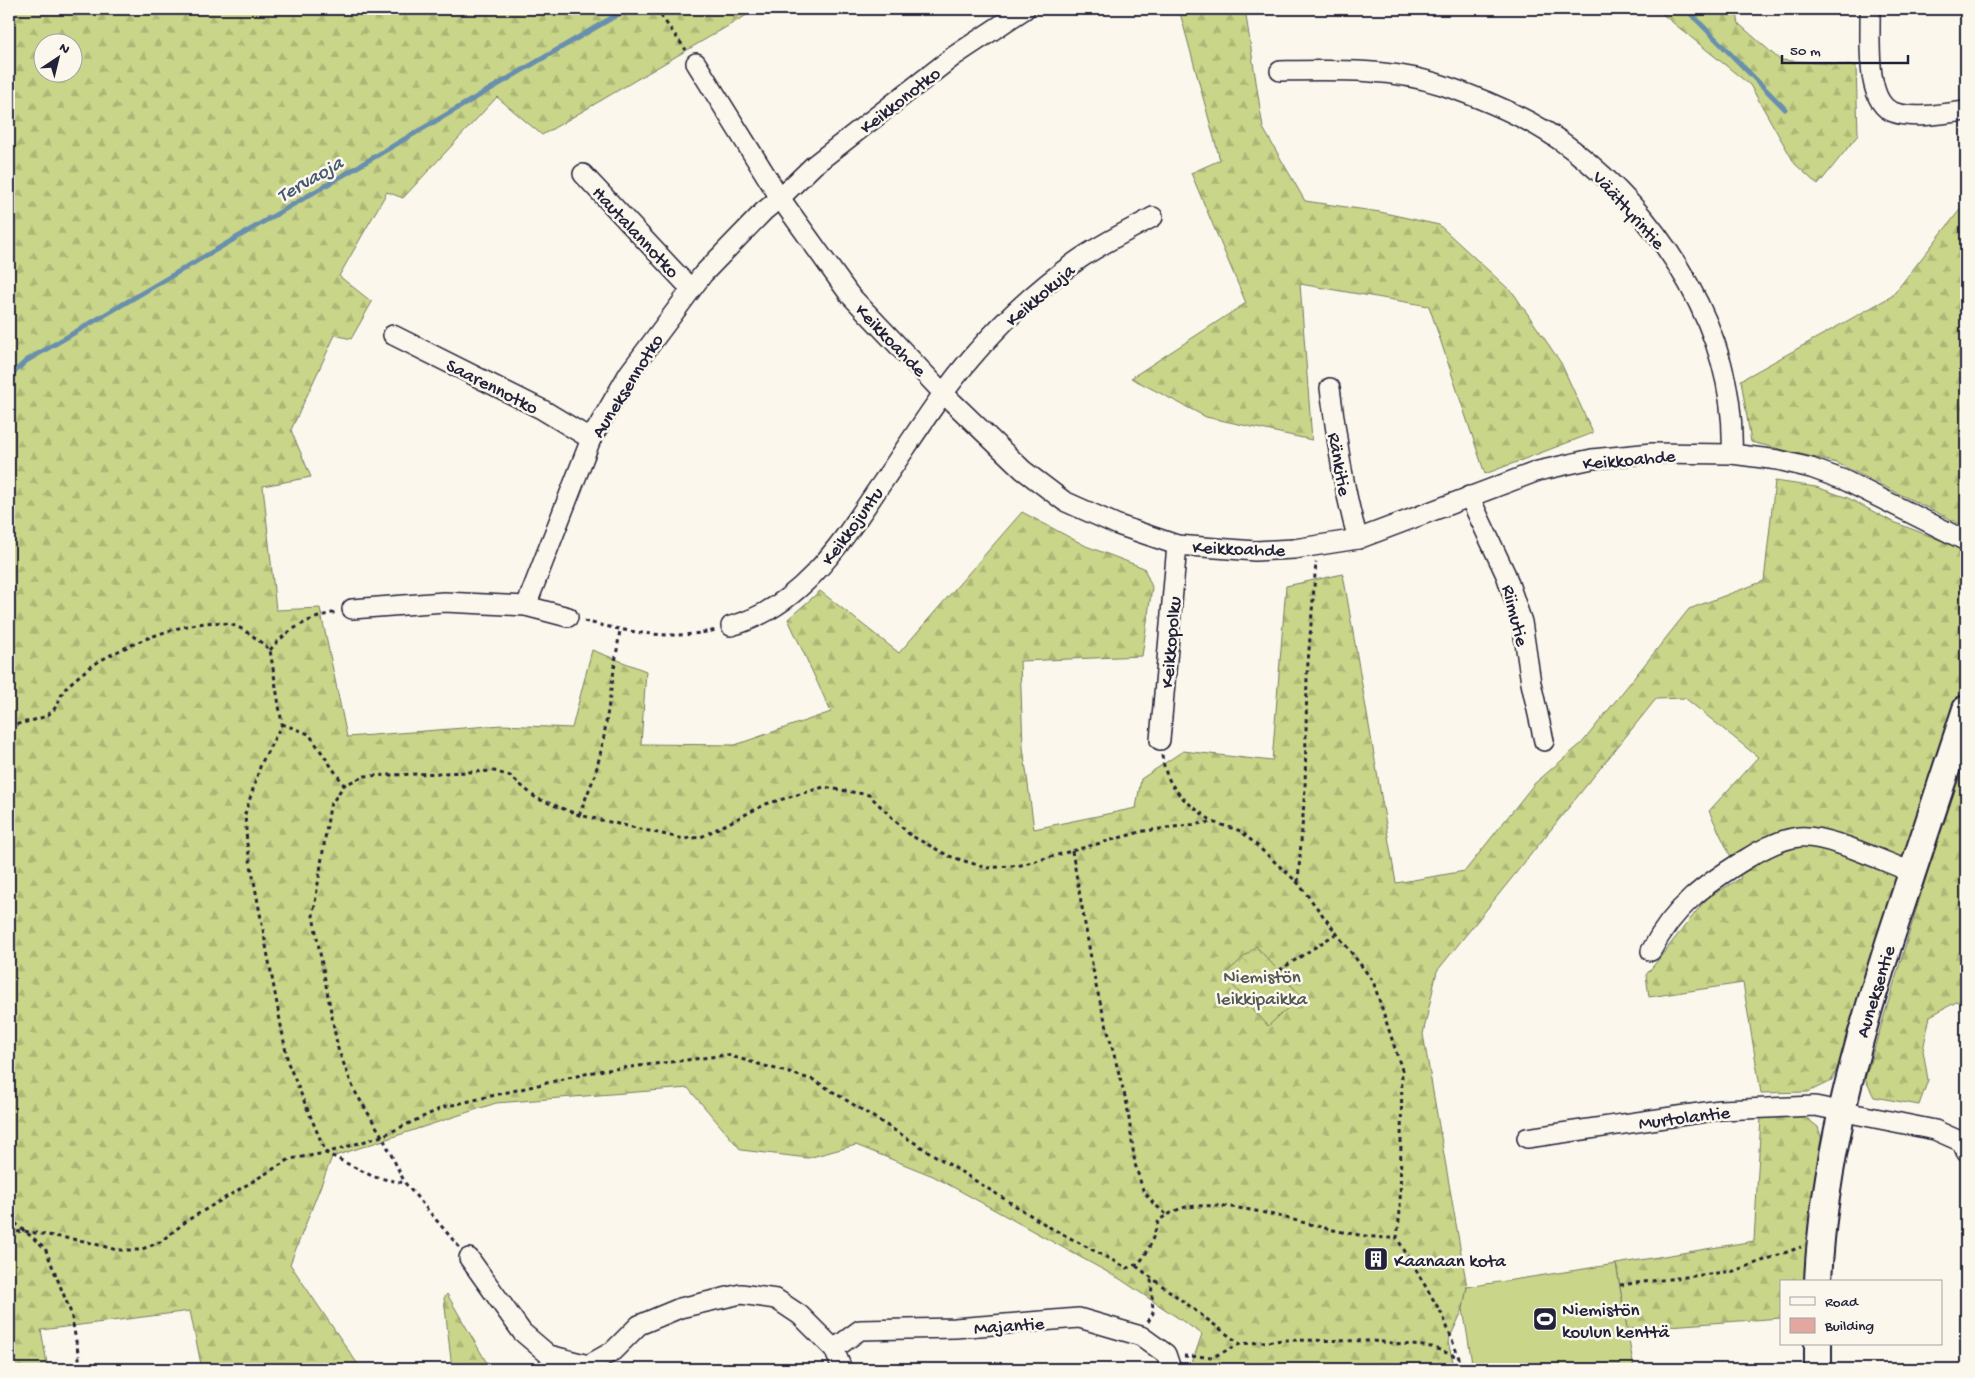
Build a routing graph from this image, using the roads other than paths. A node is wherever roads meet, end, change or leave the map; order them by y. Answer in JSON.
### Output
{"nodes":[{"id":1,"x":1025,"y":9,"type":"edge"},
{"id":2,"x":1870,"y":9,"type":"edge"},
{"id":3,"x":696,"y":62,"type":"road end"},
{"id":4,"x":1280,"y":71,"type":"dead end"},
{"id":5,"x":1966,"y":111,"type":"edge"},
{"id":6,"x":583,"y":174,"type":"dead end"},
{"id":7,"x":780,"y":198,"type":"junction"},
{"id":8,"x":1153,"y":217,"type":"dead end"},
{"id":9,"x":690,"y":288,"type":"junction"},
{"id":10,"x":393,"y":335,"type":"dead end"},
{"id":11,"x":1330,"y":388,"type":"dead end"},
{"id":12,"x":943,"y":392,"type":"junction"},
{"id":13,"x":591,"y":439,"type":"junction"},
{"id":14,"x":1732,"y":454,"type":"junction"},
{"id":15,"x":1469,"y":496,"type":"junction"},
{"id":16,"x":1358,"y":539,"type":"junction"},
{"id":17,"x":1966,"y":541,"type":"edge"},
{"id":18,"x":1177,"y":545,"type":"junction"},
{"id":19,"x":526,"y":606,"type":"junction"},
{"id":20,"x":352,"y":609,"type":"road end"},
{"id":21,"x":568,"y":617,"type":"road end"},
{"id":22,"x":731,"y":626,"type":"road end"},
{"id":23,"x":1966,"y":710,"type":"edge"},
{"id":24,"x":1160,"y":740,"type":"road end"},
{"id":25,"x":1544,"y":741,"type":"dead end"},
{"id":26,"x":1912,"y":872,"type":"junction"},
{"id":27,"x":1652,"y":951,"type":"dead end"},
{"id":28,"x":1840,"y":1111,"type":"junction"},
{"id":29,"x":1527,"y":1138,"type":"dead end"},
{"id":30,"x":1966,"y":1152,"type":"edge"},
{"id":31,"x":469,"y":1258,"type":"road end"},
{"id":32,"x":1818,"y":1280,"type":"edge"},
{"id":33,"x":1818,"y":1346,"type":"edge"},
{"id":34,"x":834,"y":1350,"type":"junction"},
{"id":35,"x":1168,"y":1362,"type":"edge"},
{"id":36,"x":842,"y":1369,"type":"edge"},
{"id":37,"x":1818,"y":1369,"type":"edge"}],
"edges":[{"from":1,"to":7,"type":"street","name":"Keikkonotko"},
{"from":2,"to":5,"type":"street"},
{"from":3,"to":7,"type":"street","name":"Keikkoahde"},
{"from":4,"to":14,"type":"street","name":"Väättyrintie"},
{"from":6,"to":9,"type":"street","name":"Hautalannotko"},
{"from":7,"to":9,"type":"street","name":"Auneksennotko"},
{"from":7,"to":12,"type":"street","name":"Keikkoahde"},
{"from":8,"to":12,"type":"street","name":"Keikkokuja"},
{"from":9,"to":13,"type":"street","name":"Auneksennotko"},
{"from":10,"to":13,"type":"street","name":"Saarennotko"},
{"from":11,"to":16,"type":"street","name":"Ränkitie"},
{"from":12,"to":18,"type":"street","name":"Keikkoahde"},
{"from":12,"to":22,"type":"street","name":"Keikkojuntu"},
{"from":13,"to":19,"type":"street","name":"Auneksennotko"},
{"from":14,"to":15,"type":"street","name":"Keikkoahde"},
{"from":14,"to":17,"type":"street","name":"Keikkoahde"},
{"from":15,"to":16,"type":"street","name":"Keikkoahde"},
{"from":15,"to":25,"type":"street","name":"Riimutie"},
{"from":16,"to":18,"type":"street","name":"Keikkoahde"},
{"from":18,"to":24,"type":"street","name":"Keikkopolku"},
{"from":19,"to":20,"type":"street"},
{"from":19,"to":21,"type":"street"},
{"from":23,"to":26,"type":"street","name":"Auneksentie"},
{"from":26,"to":27,"type":"street"},
{"from":26,"to":28,"type":"street","name":"Auneksentie"},
{"from":28,"to":29,"type":"street","name":"Murtolantie"},
{"from":28,"to":30,"type":"street","name":"Murtolantie"},
{"from":28,"to":32,"type":"street","name":"Auneksentie"},
{"from":31,"to":34,"type":"street"},
{"from":33,"to":37,"type":"street"},
{"from":34,"to":35,"type":"street","name":"Majantie"},
{"from":34,"to":36,"type":"street"}]}
